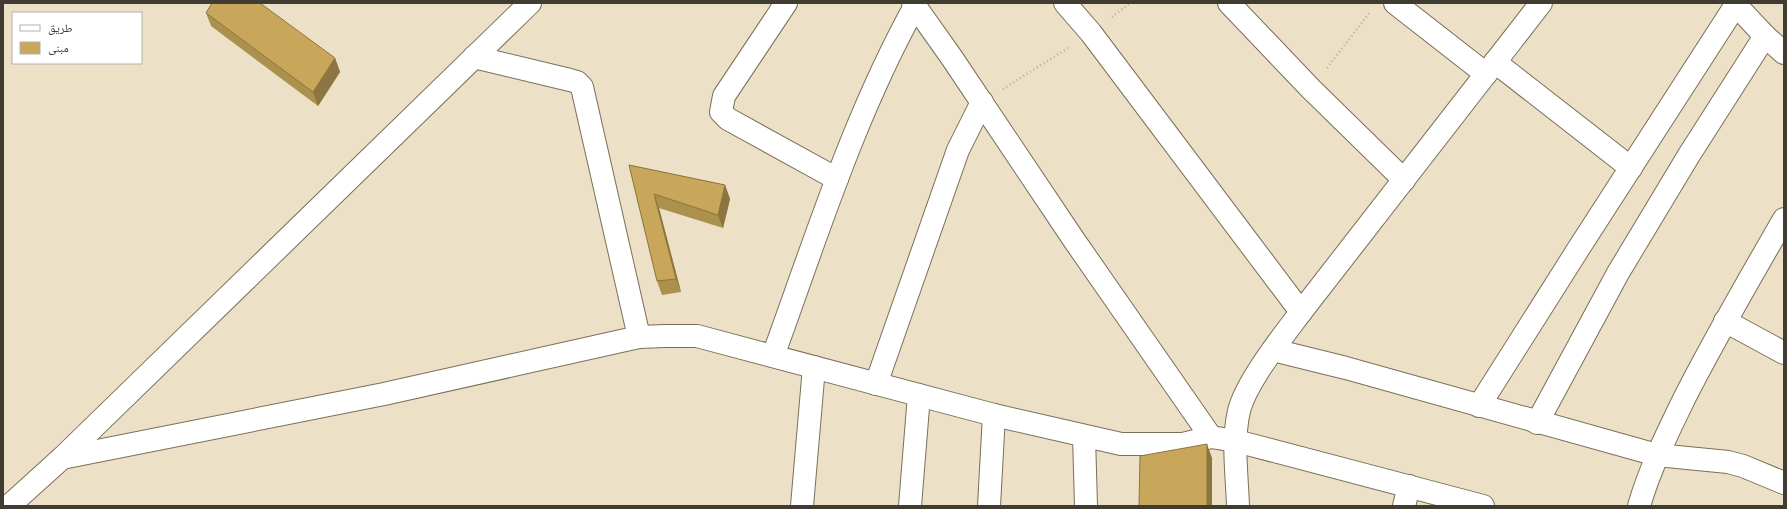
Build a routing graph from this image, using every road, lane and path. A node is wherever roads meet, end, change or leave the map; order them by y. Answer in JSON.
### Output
{"nodes":[{"id":1,"x":530,"y":3,"type":"edge"},
{"id":2,"x":786,"y":3,"type":"edge"},
{"id":3,"x":1065,"y":3,"type":"edge"},
{"id":4,"x":1130,"y":3,"type":"edge"},
{"id":5,"x":1229,"y":3,"type":"edge"},
{"id":6,"x":1395,"y":3,"type":"edge"},
{"id":7,"x":1541,"y":3,"type":"edge"},
{"id":8,"x":1736,"y":4,"type":"edge"},
{"id":9,"x":914,"y":5,"type":"edge"},
{"id":10,"x":1372,"y":9,"type":"dead end"},
{"id":11,"x":1091,"y":33,"type":"junction"},
{"id":12,"x":1765,"y":36,"type":"junction"},
{"id":13,"x":1784,"y":53,"type":"edge"},
{"id":14,"x":474,"y":57,"type":"junction"},
{"id":15,"x":1491,"y":68,"type":"junction"},
{"id":16,"x":1311,"y":89,"type":"junction"},
{"id":17,"x":982,"y":102,"type":"junction"},
{"id":18,"x":1631,"y":168,"type":"junction"},
{"id":19,"x":837,"y":179,"type":"junction"},
{"id":20,"x":1404,"y":180,"type":"junction"},
{"id":21,"x":1784,"y":219,"type":"edge"},
{"id":22,"x":1301,"y":312,"type":"junction"},
{"id":23,"x":1725,"y":320,"type":"junction"},
{"id":24,"x":640,"y":337,"type":"junction"},
{"id":25,"x":1273,"y":350,"type":"junction"},
{"id":26,"x":1784,"y":354,"type":"edge"},
{"id":27,"x":773,"y":356,"type":"junction"},
{"id":28,"x":814,"y":367,"type":"junction"},
{"id":29,"x":876,"y":384,"type":"junction"},
{"id":30,"x":919,"y":395,"type":"junction"},
{"id":31,"x":1479,"y":406,"type":"junction"},
{"id":32,"x":994,"y":415,"type":"junction"},
{"id":33,"x":1537,"y":423,"type":"junction"},
{"id":34,"x":1084,"y":436,"type":"junction"},
{"id":35,"x":1211,"y":437,"type":"junction"},
{"id":36,"x":1236,"y":441,"type":"junction"},
{"id":37,"x":1657,"y":455,"type":"junction"},
{"id":38,"x":62,"y":458,"type":"junction"},
{"id":39,"x":1784,"y":483,"type":"edge"},
{"id":40,"x":1406,"y":496,"type":"edge"},
{"id":41,"x":9,"y":506,"type":"edge"},
{"id":42,"x":802,"y":506,"type":"edge"},
{"id":43,"x":910,"y":506,"type":"edge"},
{"id":44,"x":989,"y":506,"type":"edge"},
{"id":45,"x":1086,"y":506,"type":"edge"},
{"id":46,"x":1238,"y":506,"type":"edge"},
{"id":47,"x":1483,"y":506,"type":"edge"},
{"id":48,"x":1639,"y":506,"type":"edge"}],
"edges":[{"from":1,"to":14,"type":"street"},
{"from":2,"to":19,"type":"street"},
{"from":3,"to":11,"type":"street"},
{"from":4,"to":11,"type":"path"},
{"from":5,"to":16,"type":"street"},
{"from":6,"to":15,"type":"street"},
{"from":7,"to":15,"type":"street"},
{"from":8,"to":12,"type":"street"},
{"from":8,"to":18,"type":"street"},
{"from":9,"to":17,"type":"street"},
{"from":9,"to":19,"type":"street"},
{"from":10,"to":16,"type":"path"},
{"from":11,"to":17,"type":"path"},
{"from":11,"to":22,"type":"street"},
{"from":12,"to":13,"type":"street"},
{"from":12,"to":33,"type":"street"},
{"from":14,"to":24,"type":"street"},
{"from":14,"to":38,"type":"street"},
{"from":15,"to":18,"type":"street"},
{"from":15,"to":20,"type":"street"},
{"from":16,"to":20,"type":"street"},
{"from":17,"to":29,"type":"street"},
{"from":17,"to":35,"type":"street"},
{"from":18,"to":31,"type":"street"},
{"from":19,"to":27,"type":"street"},
{"from":20,"to":22,"type":"street"},
{"from":21,"to":23,"type":"street"},
{"from":22,"to":25,"type":"street"},
{"from":23,"to":26,"type":"street"},
{"from":23,"to":37,"type":"street"},
{"from":24,"to":27,"type":"street"},
{"from":24,"to":38,"type":"street"},
{"from":25,"to":31,"type":"street"},
{"from":25,"to":36,"type":"street"},
{"from":27,"to":28,"type":"street"},
{"from":28,"to":29,"type":"street"},
{"from":28,"to":42,"type":"street"},
{"from":29,"to":30,"type":"street"},
{"from":30,"to":32,"type":"street"},
{"from":30,"to":43,"type":"street"},
{"from":31,"to":33,"type":"street"},
{"from":32,"to":34,"type":"street"},
{"from":32,"to":44,"type":"street"},
{"from":33,"to":37,"type":"street"},
{"from":34,"to":35,"type":"street"},
{"from":34,"to":45,"type":"street"},
{"from":35,"to":36,"type":"street"},
{"from":36,"to":40,"type":"street"},
{"from":36,"to":46,"type":"street"},
{"from":37,"to":39,"type":"street"},
{"from":37,"to":48,"type":"street"},
{"from":38,"to":41,"type":"street"},
{"from":40,"to":47,"type":"street"}]}
